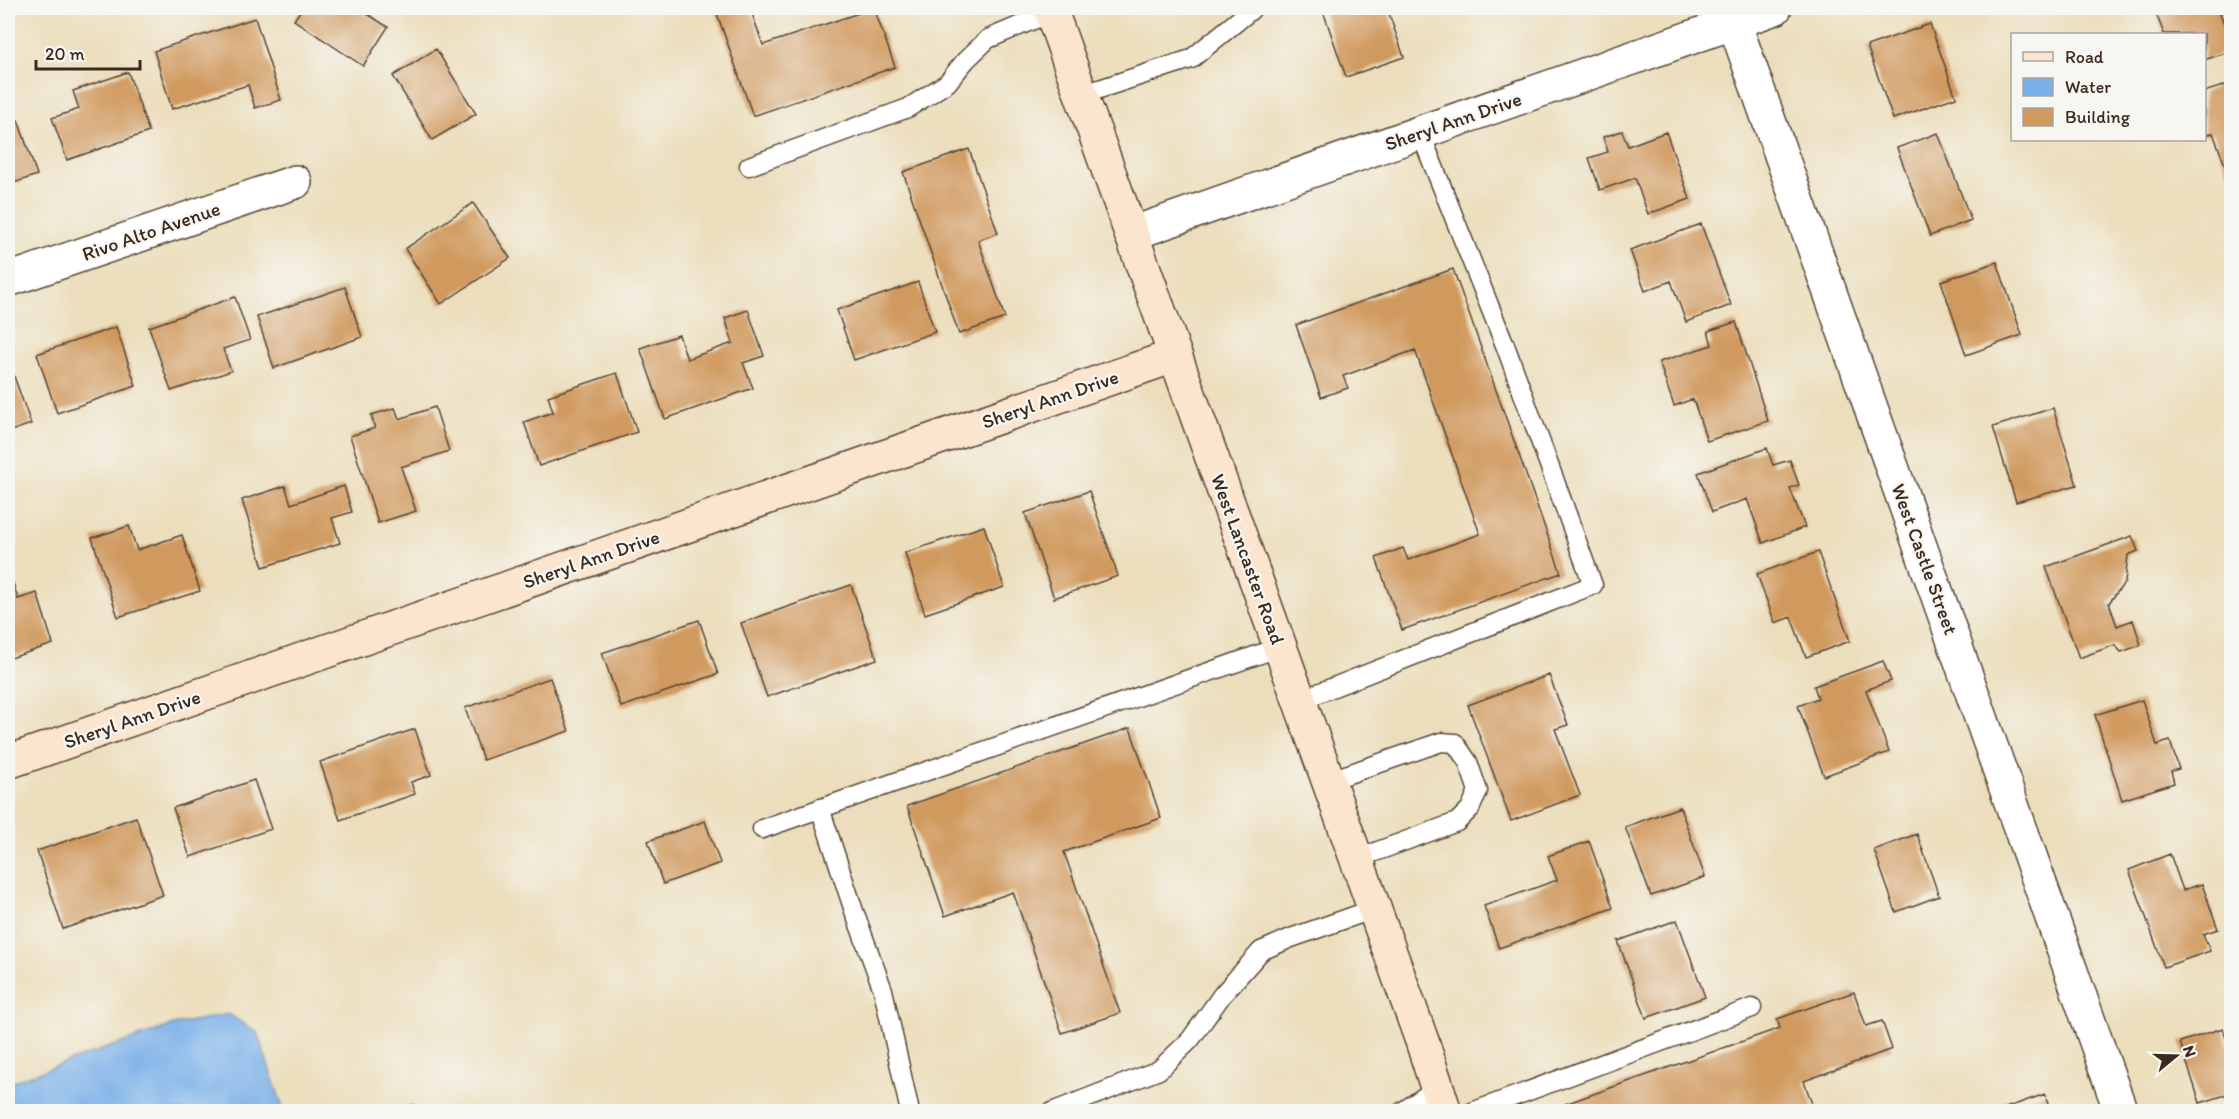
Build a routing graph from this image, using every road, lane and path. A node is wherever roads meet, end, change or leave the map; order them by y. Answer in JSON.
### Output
{"nodes":[{"id":1,"x":1775,"y":8,"type":"edge"},
{"id":2,"x":1051,"y":10,"type":"edge"},
{"id":3,"x":1251,"y":10,"type":"dead end"},
{"id":4,"x":1732,"y":15,"type":"edge"},
{"id":5,"x":1082,"y":95,"type":"junction"},
{"id":6,"x":1420,"y":132,"type":"junction"},
{"id":7,"x":749,"y":166,"type":"dead end"},
{"id":8,"x":295,"y":182,"type":"dead end"},
{"id":9,"x":1131,"y":234,"type":"junction"},
{"id":10,"x":8,"y":280,"type":"edge"},
{"id":11,"x":1174,"y":356,"type":"junction"},
{"id":12,"x":1280,"y":647,"type":"junction"},
{"id":13,"x":1299,"y":701,"type":"junction"},
{"id":14,"x":8,"y":762,"type":"edge"},
{"id":15,"x":1328,"y":781,"type":"junction"},
{"id":16,"x":820,"y":808,"type":"junction"},
{"id":17,"x":762,"y":829,"type":"dead end"},
{"id":18,"x":1356,"y":860,"type":"junction"},
{"id":19,"x":1374,"y":909,"type":"junction"},
{"id":20,"x":1752,"y":1008,"type":"dead end"},
{"id":21,"x":1441,"y":1100,"type":"edge"},
{"id":22,"x":910,"y":1112,"type":"edge"},
{"id":23,"x":1052,"y":1112,"type":"edge"},
{"id":24,"x":1402,"y":1112,"type":"edge"},
{"id":25,"x":1472,"y":1112,"type":"edge"},
{"id":26,"x":2121,"y":1112,"type":"edge"}],
"edges":[{"from":1,"to":4,"type":"street","name":"Sheryl Ann Drive"},
{"from":2,"to":5,"type":"street","name":"West Lancaster Road"},
{"from":2,"to":7,"type":"lane"},
{"from":3,"to":5,"type":"lane"},
{"from":4,"to":6,"type":"street","name":"Sheryl Ann Drive"},
{"from":4,"to":26,"type":"street","name":"West Castle Street"},
{"from":5,"to":9,"type":"street","name":"West Lancaster Road"},
{"from":6,"to":9,"type":"street","name":"Sheryl Ann Drive"},
{"from":6,"to":13,"type":"lane"},
{"from":8,"to":10,"type":"street","name":"Rivo Alto Avenue"},
{"from":9,"to":11,"type":"street","name":"West Lancaster Road"},
{"from":11,"to":12,"type":"street","name":"West Lancaster Road"},
{"from":11,"to":14,"type":"street","name":"Sheryl Ann Drive"},
{"from":12,"to":13,"type":"street","name":"West Lancaster Road"},
{"from":12,"to":16,"type":"lane"},
{"from":13,"to":15,"type":"street","name":"West Lancaster Road"},
{"from":15,"to":18,"type":"street","name":"West Lancaster Road"},
{"from":15,"to":18,"type":"lane"},
{"from":16,"to":17,"type":"lane"},
{"from":16,"to":22,"type":"lane"},
{"from":18,"to":19,"type":"street","name":"West Lancaster Road"},
{"from":19,"to":21,"type":"street","name":"West Lancaster Road"},
{"from":19,"to":23,"type":"lane"},
{"from":20,"to":25,"type":"lane"},
{"from":21,"to":24,"type":"lane"}]}
